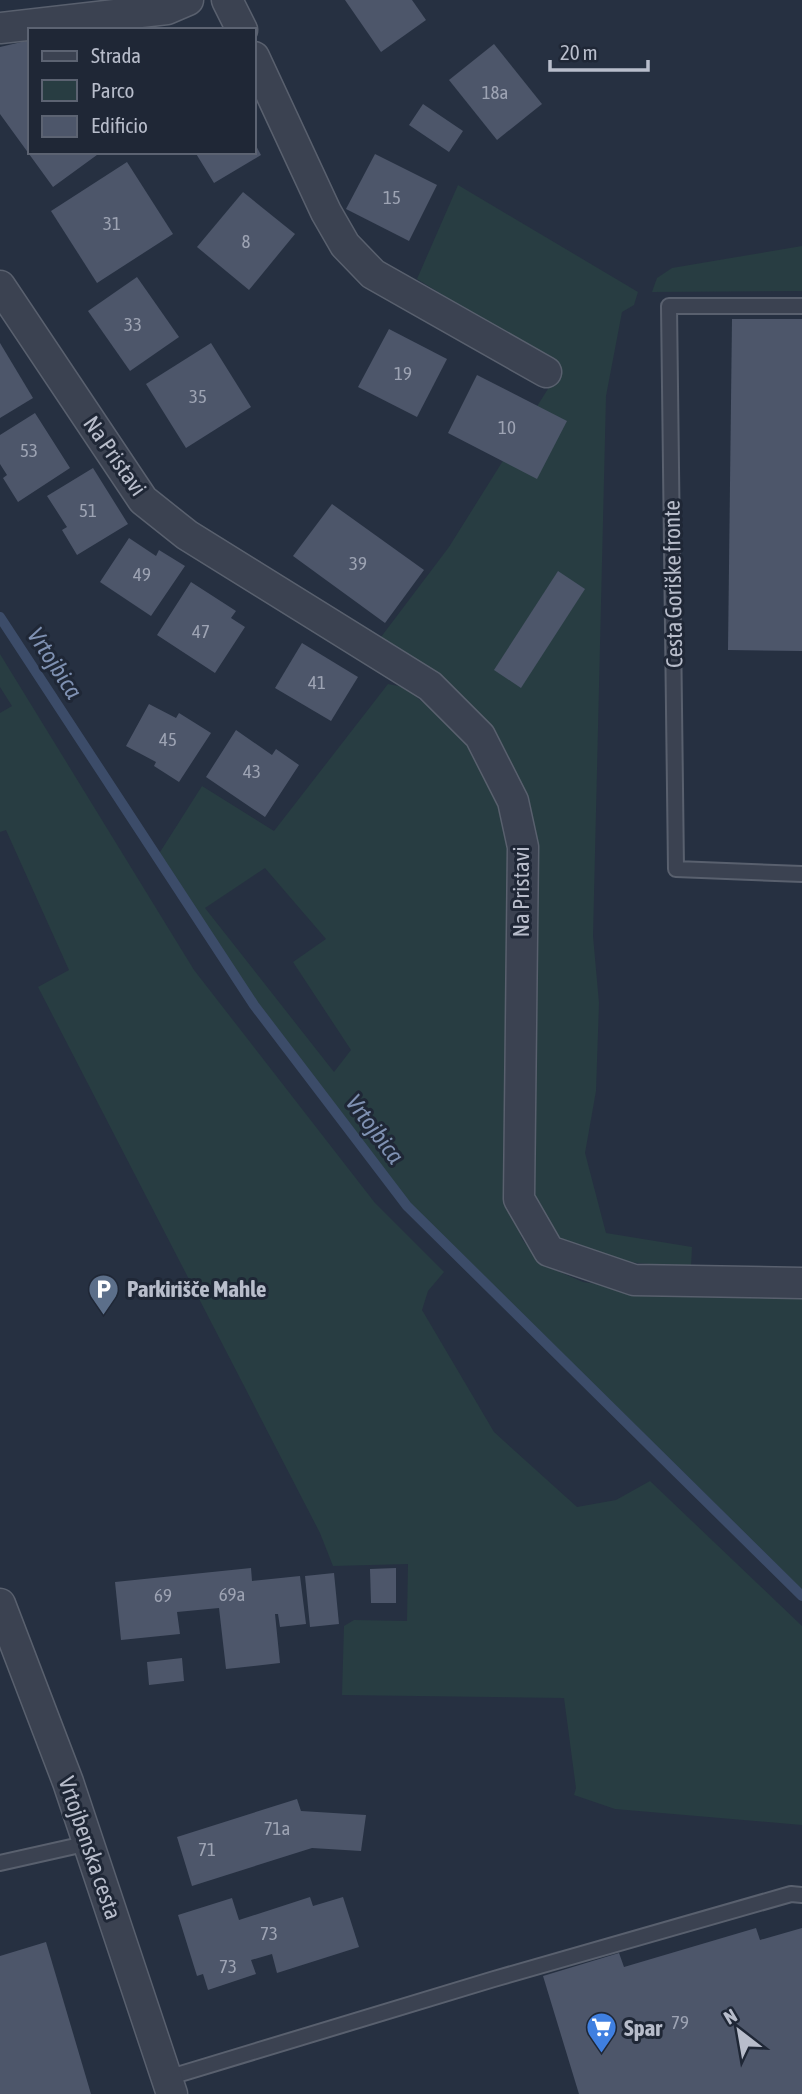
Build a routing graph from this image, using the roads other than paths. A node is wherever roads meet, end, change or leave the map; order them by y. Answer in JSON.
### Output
{"nodes":[{"id":1,"x":188,"y":0,"type":"edge"},
{"id":2,"x":227,"y":0,"type":"edge"},
{"id":3,"x":0,"y":28,"type":"edge"},
{"id":4,"x":241,"y":28,"type":"edge"},
{"id":5,"x":256,"y":61,"type":"edge"},
{"id":6,"x":0,"y":286,"type":"edge"},
{"id":7,"x":802,"y":306,"type":"edge"},
{"id":8,"x":546,"y":372,"type":"dead end"},
{"id":9,"x":802,"y":874,"type":"edge"},
{"id":10,"x":802,"y":1283,"type":"edge"},
{"id":11,"x":0,"y":1604,"type":"edge"},
{"id":12,"x":89,"y":1843,"type":"junction"},
{"id":13,"x":0,"y":1863,"type":"edge"},
{"id":14,"x":802,"y":1895,"type":"edge"},
{"id":15,"x":170,"y":2086,"type":"edge"}],
"edges":[{"from":1,"to":3,"type":"street"},
{"from":2,"to":4,"type":"street"},
{"from":5,"to":8,"type":"street"},
{"from":6,"to":10,"type":"street","name":"Na Pristavi"},
{"from":7,"to":9,"type":"lane","name":"Cesta Goriške fronte"},
{"from":11,"to":12,"type":"street","name":"Vrtojbenska cesta"},
{"from":12,"to":13,"type":"lane"},
{"from":12,"to":15,"type":"street","name":"Vrtojbenska cesta"},
{"from":14,"to":15,"type":"lane"}]}
